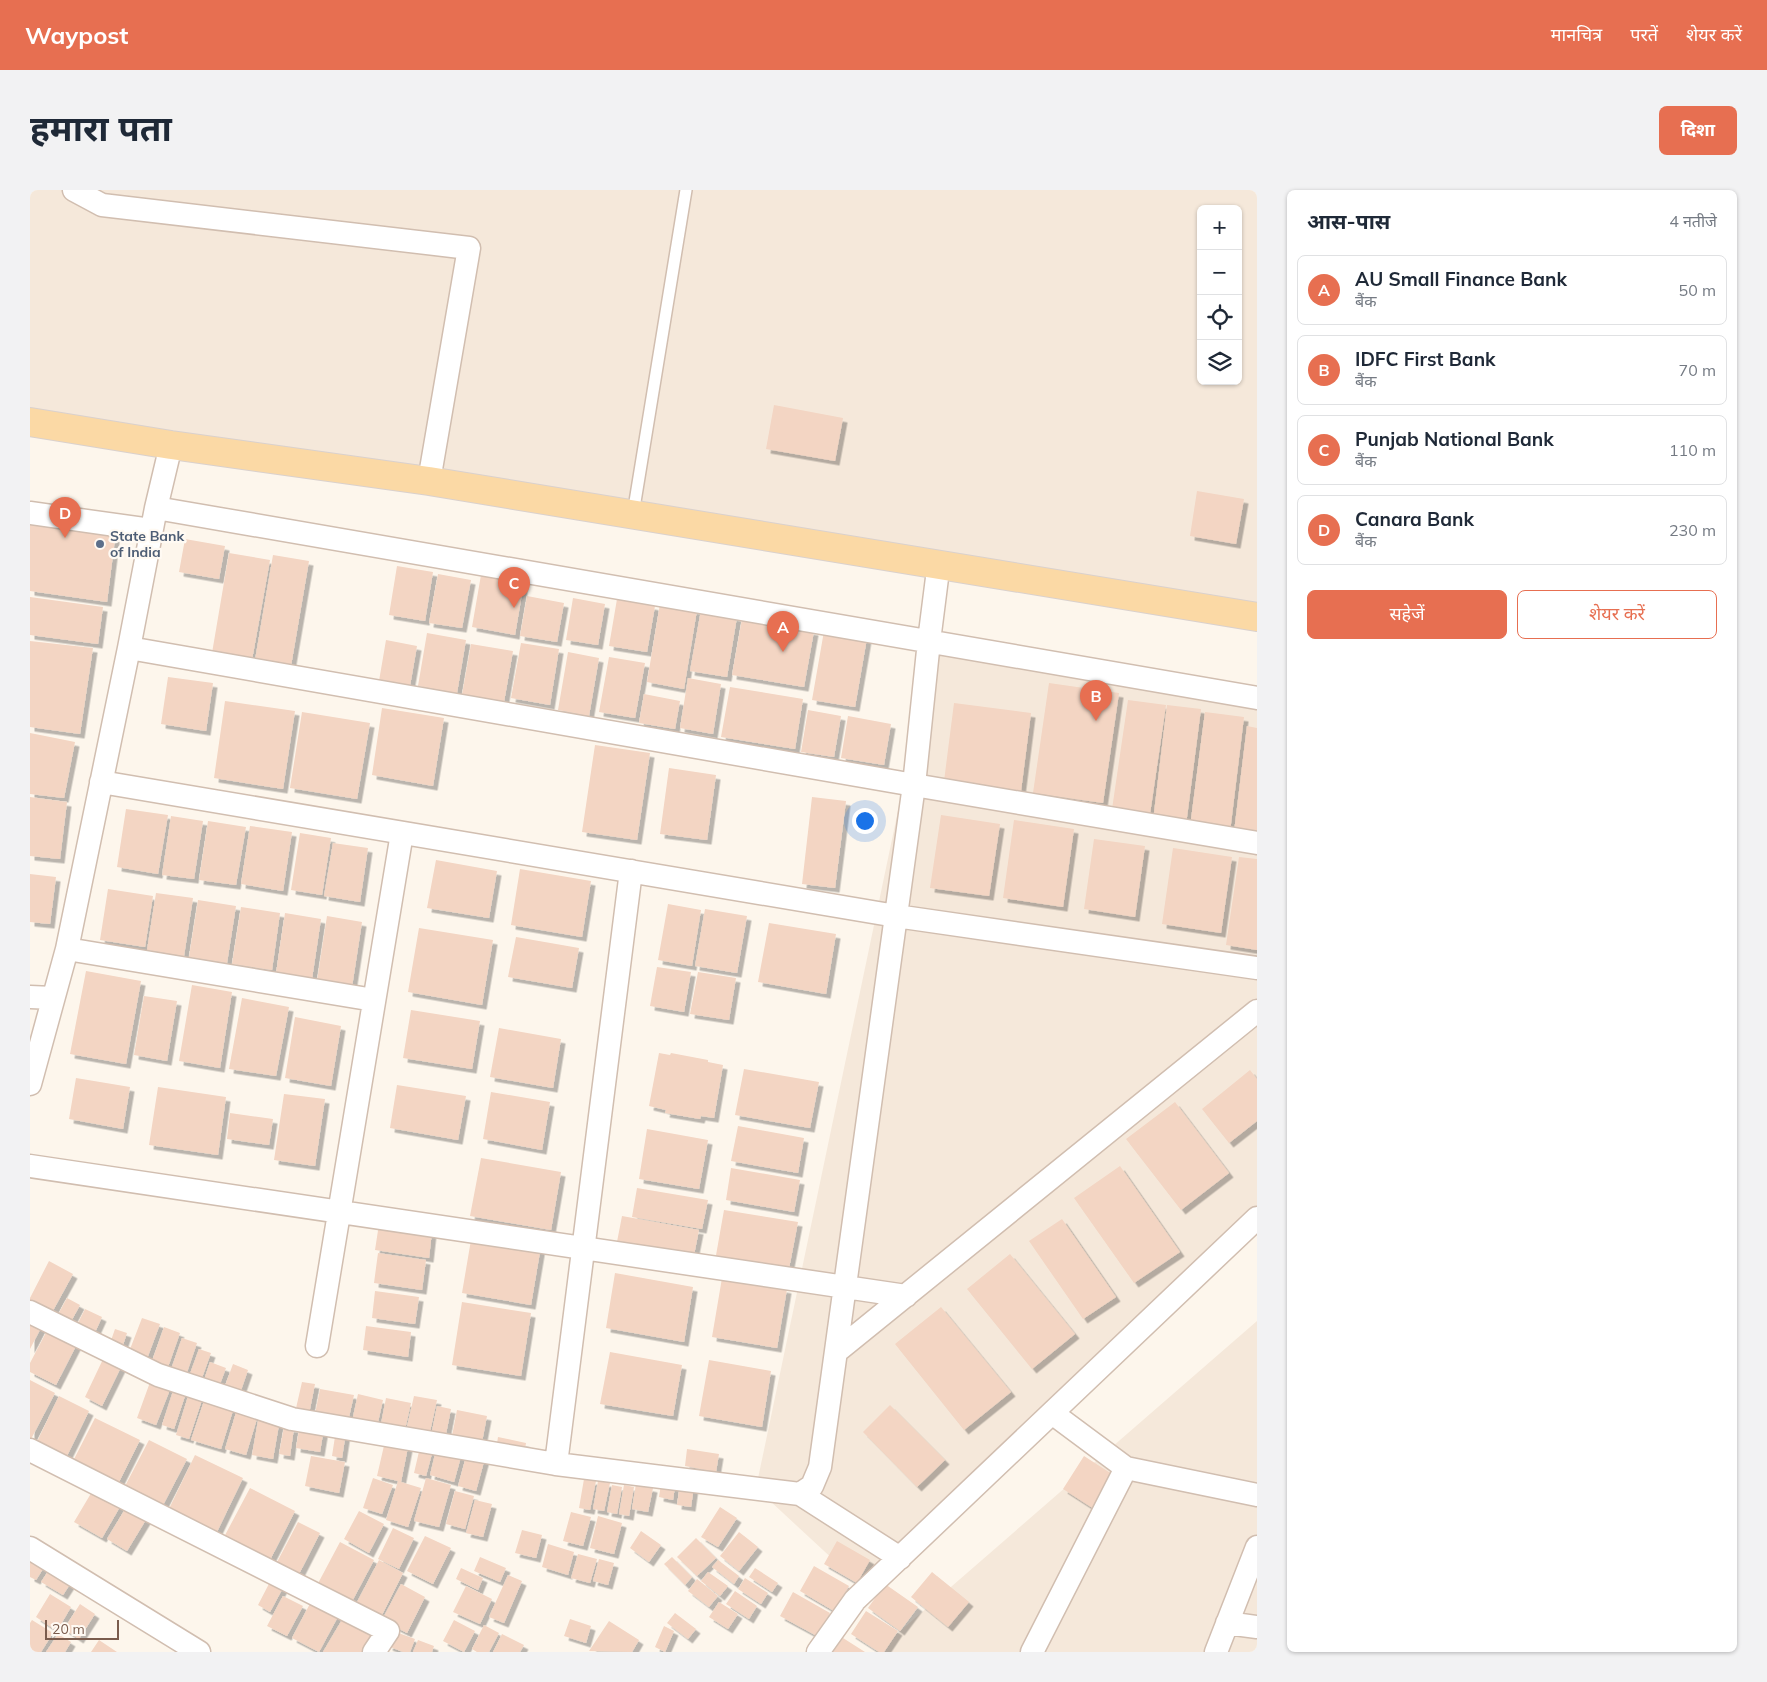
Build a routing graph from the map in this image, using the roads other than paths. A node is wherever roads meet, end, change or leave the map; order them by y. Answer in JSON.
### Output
{"nodes":[{"id":1,"x":74,"y":190,"type":"edge"},
{"id":2,"x":686,"y":190,"type":"edge"},
{"id":3,"x":30,"y":422,"type":"edge"},
{"id":4,"x":30,"y":438,"type":"edge"},
{"id":5,"x":169,"y":451,"type":"junction"},
{"id":6,"x":429,"y":481,"type":"junction"},
{"id":7,"x":156,"y":508,"type":"junction"},
{"id":8,"x":30,"y":513,"type":"edge"},
{"id":9,"x":633,"y":514,"type":"junction"},
{"id":10,"x":151,"y":530,"type":"junction"},
{"id":11,"x":937,"y":578,"type":"junction"},
{"id":12,"x":1257,"y":617,"type":"edge"},
{"id":13,"x":1257,"y":631,"type":"edge"},
{"id":14,"x":929,"y":641,"type":"junction"},
{"id":15,"x":130,"y":648,"type":"junction"},
{"id":16,"x":1257,"y":698,"type":"edge"},
{"id":17,"x":101,"y":782,"type":"junction"},
{"id":18,"x":914,"y":785,"type":"junction"},
{"id":19,"x":402,"y":832,"type":"junction"},
{"id":20,"x":1257,"y":843,"type":"edge"},
{"id":21,"x":631,"y":871,"type":"junction"},
{"id":22,"x":896,"y":916,"type":"junction"},
{"id":23,"x":66,"y":949,"type":"junction"},
{"id":24,"x":1257,"y":968,"type":"edge"},
{"id":25,"x":30,"y":997,"type":"edge"},
{"id":26,"x":54,"y":998,"type":"junction"},
{"id":27,"x":374,"y":1000,"type":"junction"},
{"id":28,"x":1257,"y":1011,"type":"edge"},
{"id":29,"x":30,"y":1084,"type":"edge"},
{"id":30,"x":30,"y":1166,"type":"edge"},
{"id":31,"x":339,"y":1211,"type":"junction"},
{"id":32,"x":1257,"y":1218,"type":"edge"},
{"id":33,"x":583,"y":1248,"type":"junction"},
{"id":34,"x":845,"y":1287,"type":"junction"},
{"id":35,"x":906,"y":1296,"type":"junction"},
{"id":36,"x":30,"y":1312,"type":"edge"},
{"id":37,"x":317,"y":1346,"type":"dead end"},
{"id":38,"x":836,"y":1352,"type":"junction"},
{"id":39,"x":1052,"y":1412,"type":"junction"},
{"id":40,"x":30,"y":1450,"type":"edge"},
{"id":41,"x":556,"y":1464,"type":"junction"},
{"id":42,"x":1126,"y":1468,"type":"junction"},
{"id":43,"x":800,"y":1494,"type":"junction"},
{"id":44,"x":1257,"y":1495,"type":"edge"},
{"id":45,"x":1257,"y":1547,"type":"edge"},
{"id":46,"x":30,"y":1548,"type":"edge"},
{"id":47,"x":900,"y":1558,"type":"junction"},
{"id":48,"x":1227,"y":1623,"type":"junction"},
{"id":49,"x":1257,"y":1627,"type":"edge"},
{"id":50,"x":200,"y":1652,"type":"edge"},
{"id":51,"x":374,"y":1652,"type":"edge"},
{"id":52,"x":818,"y":1652,"type":"edge"},
{"id":53,"x":1032,"y":1652,"type":"edge"},
{"id":54,"x":1216,"y":1652,"type":"edge"}],
"edges":[{"from":1,"to":6,"type":"street"},
{"from":2,"to":9,"type":"lane"},
{"from":3,"to":5,"type":"main road"},
{"from":4,"to":5,"type":"main road"},
{"from":5,"to":6,"type":"main road"},
{"from":5,"to":7,"type":"street"},
{"from":5,"to":11,"type":"main road"},
{"from":6,"to":9,"type":"main road"},
{"from":7,"to":10,"type":"street"},
{"from":7,"to":14,"type":"street"},
{"from":8,"to":10,"type":"street"},
{"from":9,"to":12,"type":"main road"},
{"from":10,"to":15,"type":"street"},
{"from":11,"to":13,"type":"main road"},
{"from":11,"to":14,"type":"street"},
{"from":14,"to":16,"type":"street"},
{"from":14,"to":18,"type":"street"},
{"from":15,"to":17,"type":"street"},
{"from":15,"to":18,"type":"street"},
{"from":17,"to":19,"type":"street"},
{"from":17,"to":23,"type":"street"},
{"from":18,"to":20,"type":"street"},
{"from":18,"to":22,"type":"street"},
{"from":19,"to":21,"type":"street"},
{"from":19,"to":27,"type":"street"},
{"from":21,"to":22,"type":"street"},
{"from":21,"to":33,"type":"street"},
{"from":22,"to":24,"type":"street"},
{"from":22,"to":34,"type":"street"},
{"from":23,"to":26,"type":"street"},
{"from":23,"to":27,"type":"street"},
{"from":25,"to":26,"type":"street"},
{"from":26,"to":29,"type":"street"},
{"from":27,"to":31,"type":"street"},
{"from":28,"to":35,"type":"street"},
{"from":30,"to":31,"type":"street"},
{"from":31,"to":33,"type":"street"},
{"from":31,"to":37,"type":"street"},
{"from":32,"to":39,"type":"street"},
{"from":33,"to":34,"type":"street"},
{"from":33,"to":41,"type":"street"},
{"from":34,"to":35,"type":"street"},
{"from":34,"to":38,"type":"street"},
{"from":35,"to":38,"type":"street"},
{"from":36,"to":41,"type":"street"},
{"from":38,"to":43,"type":"street"},
{"from":39,"to":42,"type":"street"},
{"from":39,"to":47,"type":"street"},
{"from":40,"to":51,"type":"street"},
{"from":41,"to":43,"type":"street"},
{"from":42,"to":44,"type":"street"},
{"from":42,"to":53,"type":"street"},
{"from":43,"to":47,"type":"street"},
{"from":45,"to":48,"type":"street"},
{"from":46,"to":50,"type":"street"},
{"from":47,"to":52,"type":"street"},
{"from":48,"to":49,"type":"street"},
{"from":48,"to":54,"type":"street"}]}
